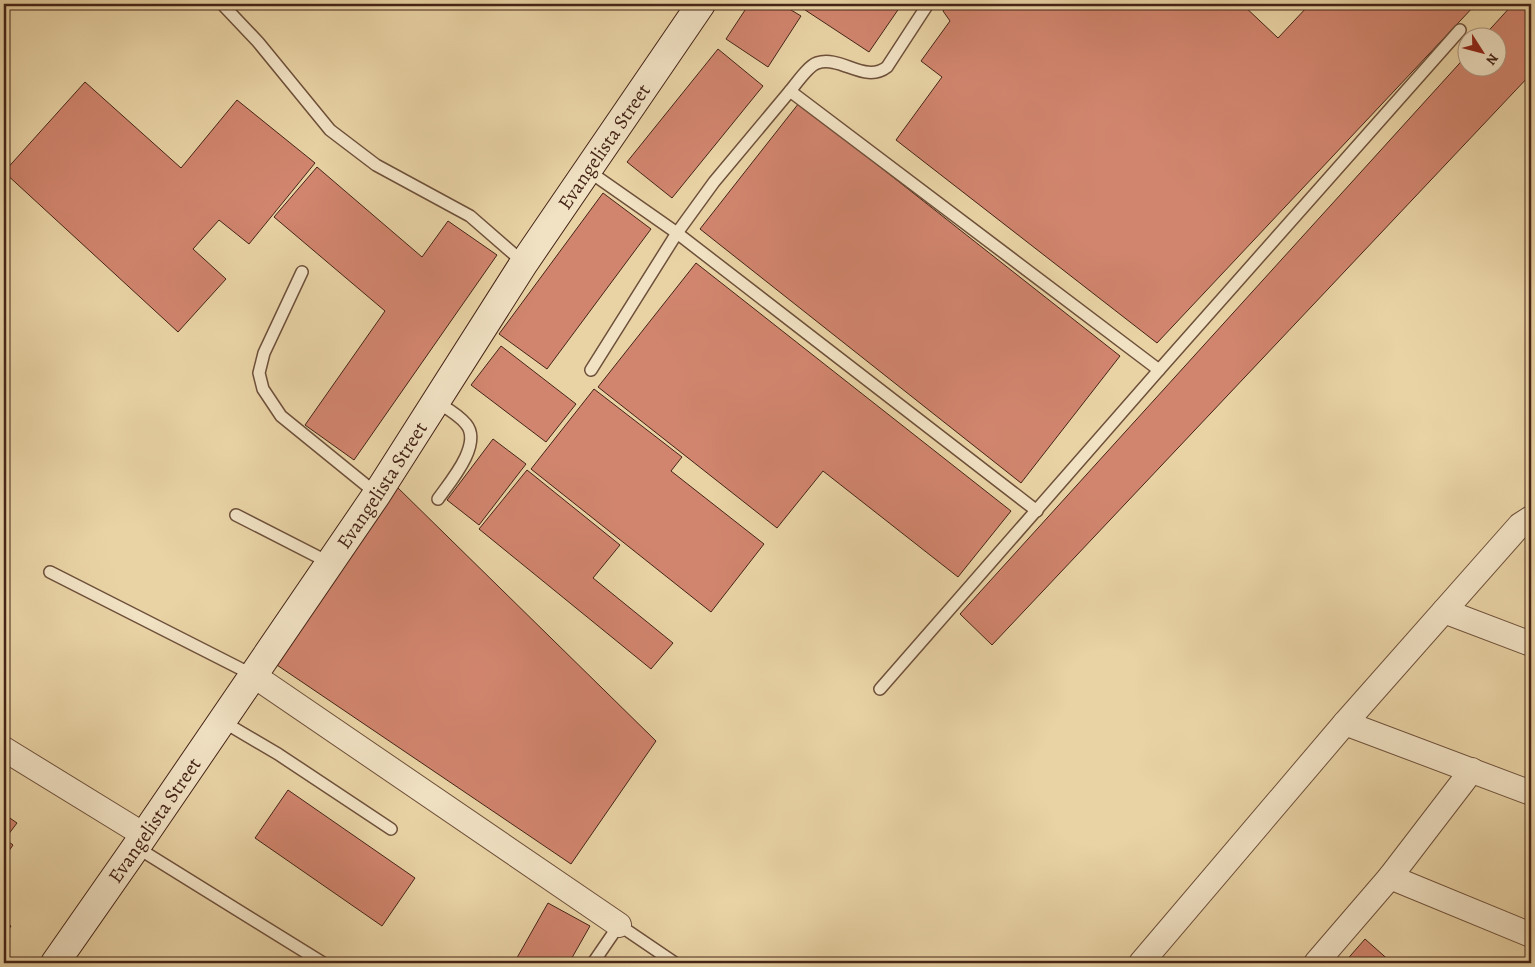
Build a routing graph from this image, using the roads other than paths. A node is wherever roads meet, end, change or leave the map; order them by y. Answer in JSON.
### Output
{"nodes":[{"id":1,"x":222,"y":4,"type":"edge"},
{"id":2,"x":701,"y":4,"type":"edge"},
{"id":3,"x":928,"y":4,"type":"edge"},
{"id":4,"x":1458,"y":32,"type":"edge"},
{"id":5,"x":790,"y":91,"type":"junction"},
{"id":6,"x":587,"y":170,"type":"junction"},
{"id":7,"x":677,"y":233,"type":"junction"},
{"id":8,"x":524,"y":263,"type":"junction"},
{"id":9,"x":302,"y":272,"type":"dead end"},
{"id":10,"x":591,"y":370,"type":"dead end"},
{"id":11,"x":1159,"y":370,"type":"junction"},
{"id":12,"x":435,"y":401,"type":"junction"},
{"id":13,"x":377,"y":494,"type":"junction"},
{"id":14,"x":438,"y":499,"type":"dead end"},
{"id":15,"x":1036,"y":511,"type":"junction"},
{"id":16,"x":236,"y":515,"type":"dead end"},
{"id":17,"x":1531,"y":518,"type":"edge"},
{"id":18,"x":330,"y":563,"type":"junction"},
{"id":19,"x":50,"y":572,"type":"dead end"},
{"id":20,"x":1444,"y":611,"type":"junction"},
{"id":21,"x":1531,"y":644,"type":"edge"},
{"id":22,"x":253,"y":675,"type":"junction"},
{"id":23,"x":880,"y":689,"type":"dead end"},
{"id":24,"x":222,"y":720,"type":"junction"},
{"id":25,"x":1345,"y":723,"type":"junction"},
{"id":26,"x":4,"y":749,"type":"edge"},
{"id":27,"x":1472,"y":770,"type":"junction"},
{"id":28,"x":1531,"y":792,"type":"edge"},
{"id":29,"x":391,"y":830,"type":"dead end"},
{"id":30,"x":140,"y":841,"type":"junction"},
{"id":31,"x":1390,"y":877,"type":"junction"},
{"id":32,"x":619,"y":925,"type":"junction"},
{"id":33,"x":1531,"y":935,"type":"edge"},
{"id":34,"x":55,"y":963,"type":"edge"},
{"id":35,"x":323,"y":963,"type":"edge"},
{"id":36,"x":593,"y":963,"type":"edge"},
{"id":37,"x":675,"y":963,"type":"edge"},
{"id":38,"x":1141,"y":963,"type":"edge"},
{"id":39,"x":1316,"y":963,"type":"edge"}],
"edges":[{"from":1,"to":8,"type":"lane"},
{"from":2,"to":6,"type":"main road","name":"Evangelista Street"},
{"from":3,"to":5,"type":"lane"},
{"from":4,"to":11,"type":"lane"},
{"from":5,"to":7,"type":"lane"},
{"from":5,"to":11,"type":"lane"},
{"from":6,"to":7,"type":"lane"},
{"from":6,"to":8,"type":"main road","name":"Evangelista Street"},
{"from":7,"to":10,"type":"lane"},
{"from":7,"to":15,"type":"lane"},
{"from":8,"to":12,"type":"main road","name":"Evangelista Street"},
{"from":9,"to":13,"type":"lane"},
{"from":11,"to":15,"type":"lane"},
{"from":12,"to":13,"type":"main road","name":"Evangelista Street"},
{"from":12,"to":14,"type":"lane"},
{"from":13,"to":18,"type":"main road","name":"Evangelista Street"},
{"from":15,"to":23,"type":"lane"},
{"from":16,"to":18,"type":"lane"},
{"from":17,"to":20,"type":"street"},
{"from":18,"to":22,"type":"main road","name":"Evangelista Street"},
{"from":19,"to":22,"type":"lane"},
{"from":20,"to":21,"type":"street"},
{"from":20,"to":25,"type":"street"},
{"from":22,"to":24,"type":"main road","name":"Evangelista Street"},
{"from":22,"to":32,"type":"street"},
{"from":24,"to":29,"type":"lane"},
{"from":24,"to":30,"type":"main road","name":"Evangelista Street"},
{"from":25,"to":27,"type":"street"},
{"from":25,"to":38,"type":"street"},
{"from":26,"to":30,"type":"street"},
{"from":27,"to":28,"type":"street"},
{"from":27,"to":31,"type":"street"},
{"from":30,"to":34,"type":"main road","name":"Evangelista Street"},
{"from":30,"to":35,"type":"lane"},
{"from":31,"to":33,"type":"street"},
{"from":31,"to":39,"type":"street"},
{"from":32,"to":36,"type":"lane"},
{"from":32,"to":37,"type":"lane"}]}
